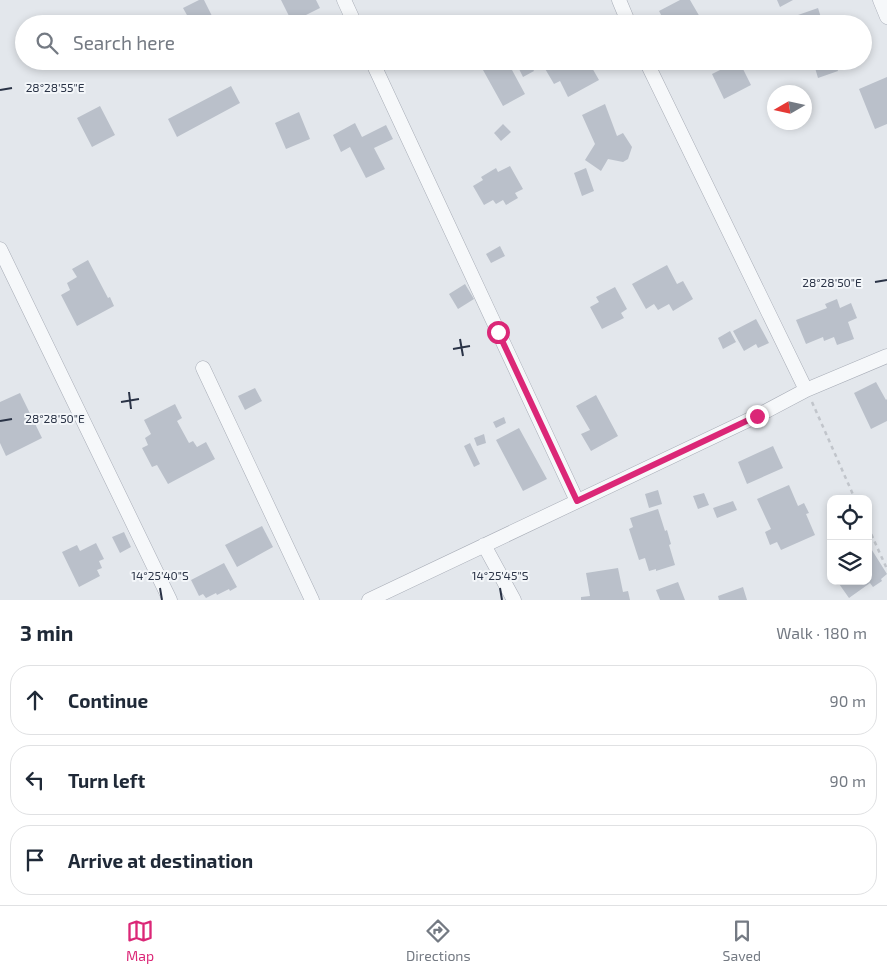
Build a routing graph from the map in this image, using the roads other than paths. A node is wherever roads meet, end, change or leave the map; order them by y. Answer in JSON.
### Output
{"nodes":[{"id":1,"x":344,"y":0,"type":"edge"},
{"id":2,"x":619,"y":0,"type":"edge"},
{"id":3,"x":880,"y":0,"type":"edge"},
{"id":4,"x":351,"y":15,"type":"edge"},
{"id":5,"x":625,"y":15,"type":"edge"},
{"id":6,"x":887,"y":17,"type":"edge"},
{"id":7,"x":376,"y":70,"type":"edge"},
{"id":8,"x":650,"y":70,"type":"edge"},
{"id":9,"x":0,"y":249,"type":"edge"},
{"id":10,"x":887,"y":356,"type":"edge"},
{"id":11,"x":203,"y":368,"type":"dead end"},
{"id":12,"x":806,"y":390,"type":"junction"},
{"id":13,"x":577,"y":501,"type":"junction"},
{"id":14,"x":484,"y":545,"type":"junction"},
{"id":15,"x":170,"y":600,"type":"edge"},
{"id":16,"x":312,"y":600,"type":"edge"},
{"id":17,"x":369,"y":600,"type":"edge"},
{"id":18,"x":514,"y":600,"type":"edge"}],
"edges":[{"from":1,"to":4,"type":"street"},
{"from":2,"to":5,"type":"street"},
{"from":3,"to":6,"type":"street"},
{"from":7,"to":13,"type":"street"},
{"from":8,"to":12,"type":"street"},
{"from":9,"to":15,"type":"street"},
{"from":10,"to":12,"type":"street"},
{"from":11,"to":16,"type":"street"},
{"from":12,"to":13,"type":"street"},
{"from":13,"to":14,"type":"street"},
{"from":14,"to":17,"type":"street"},
{"from":14,"to":18,"type":"street"}]}
